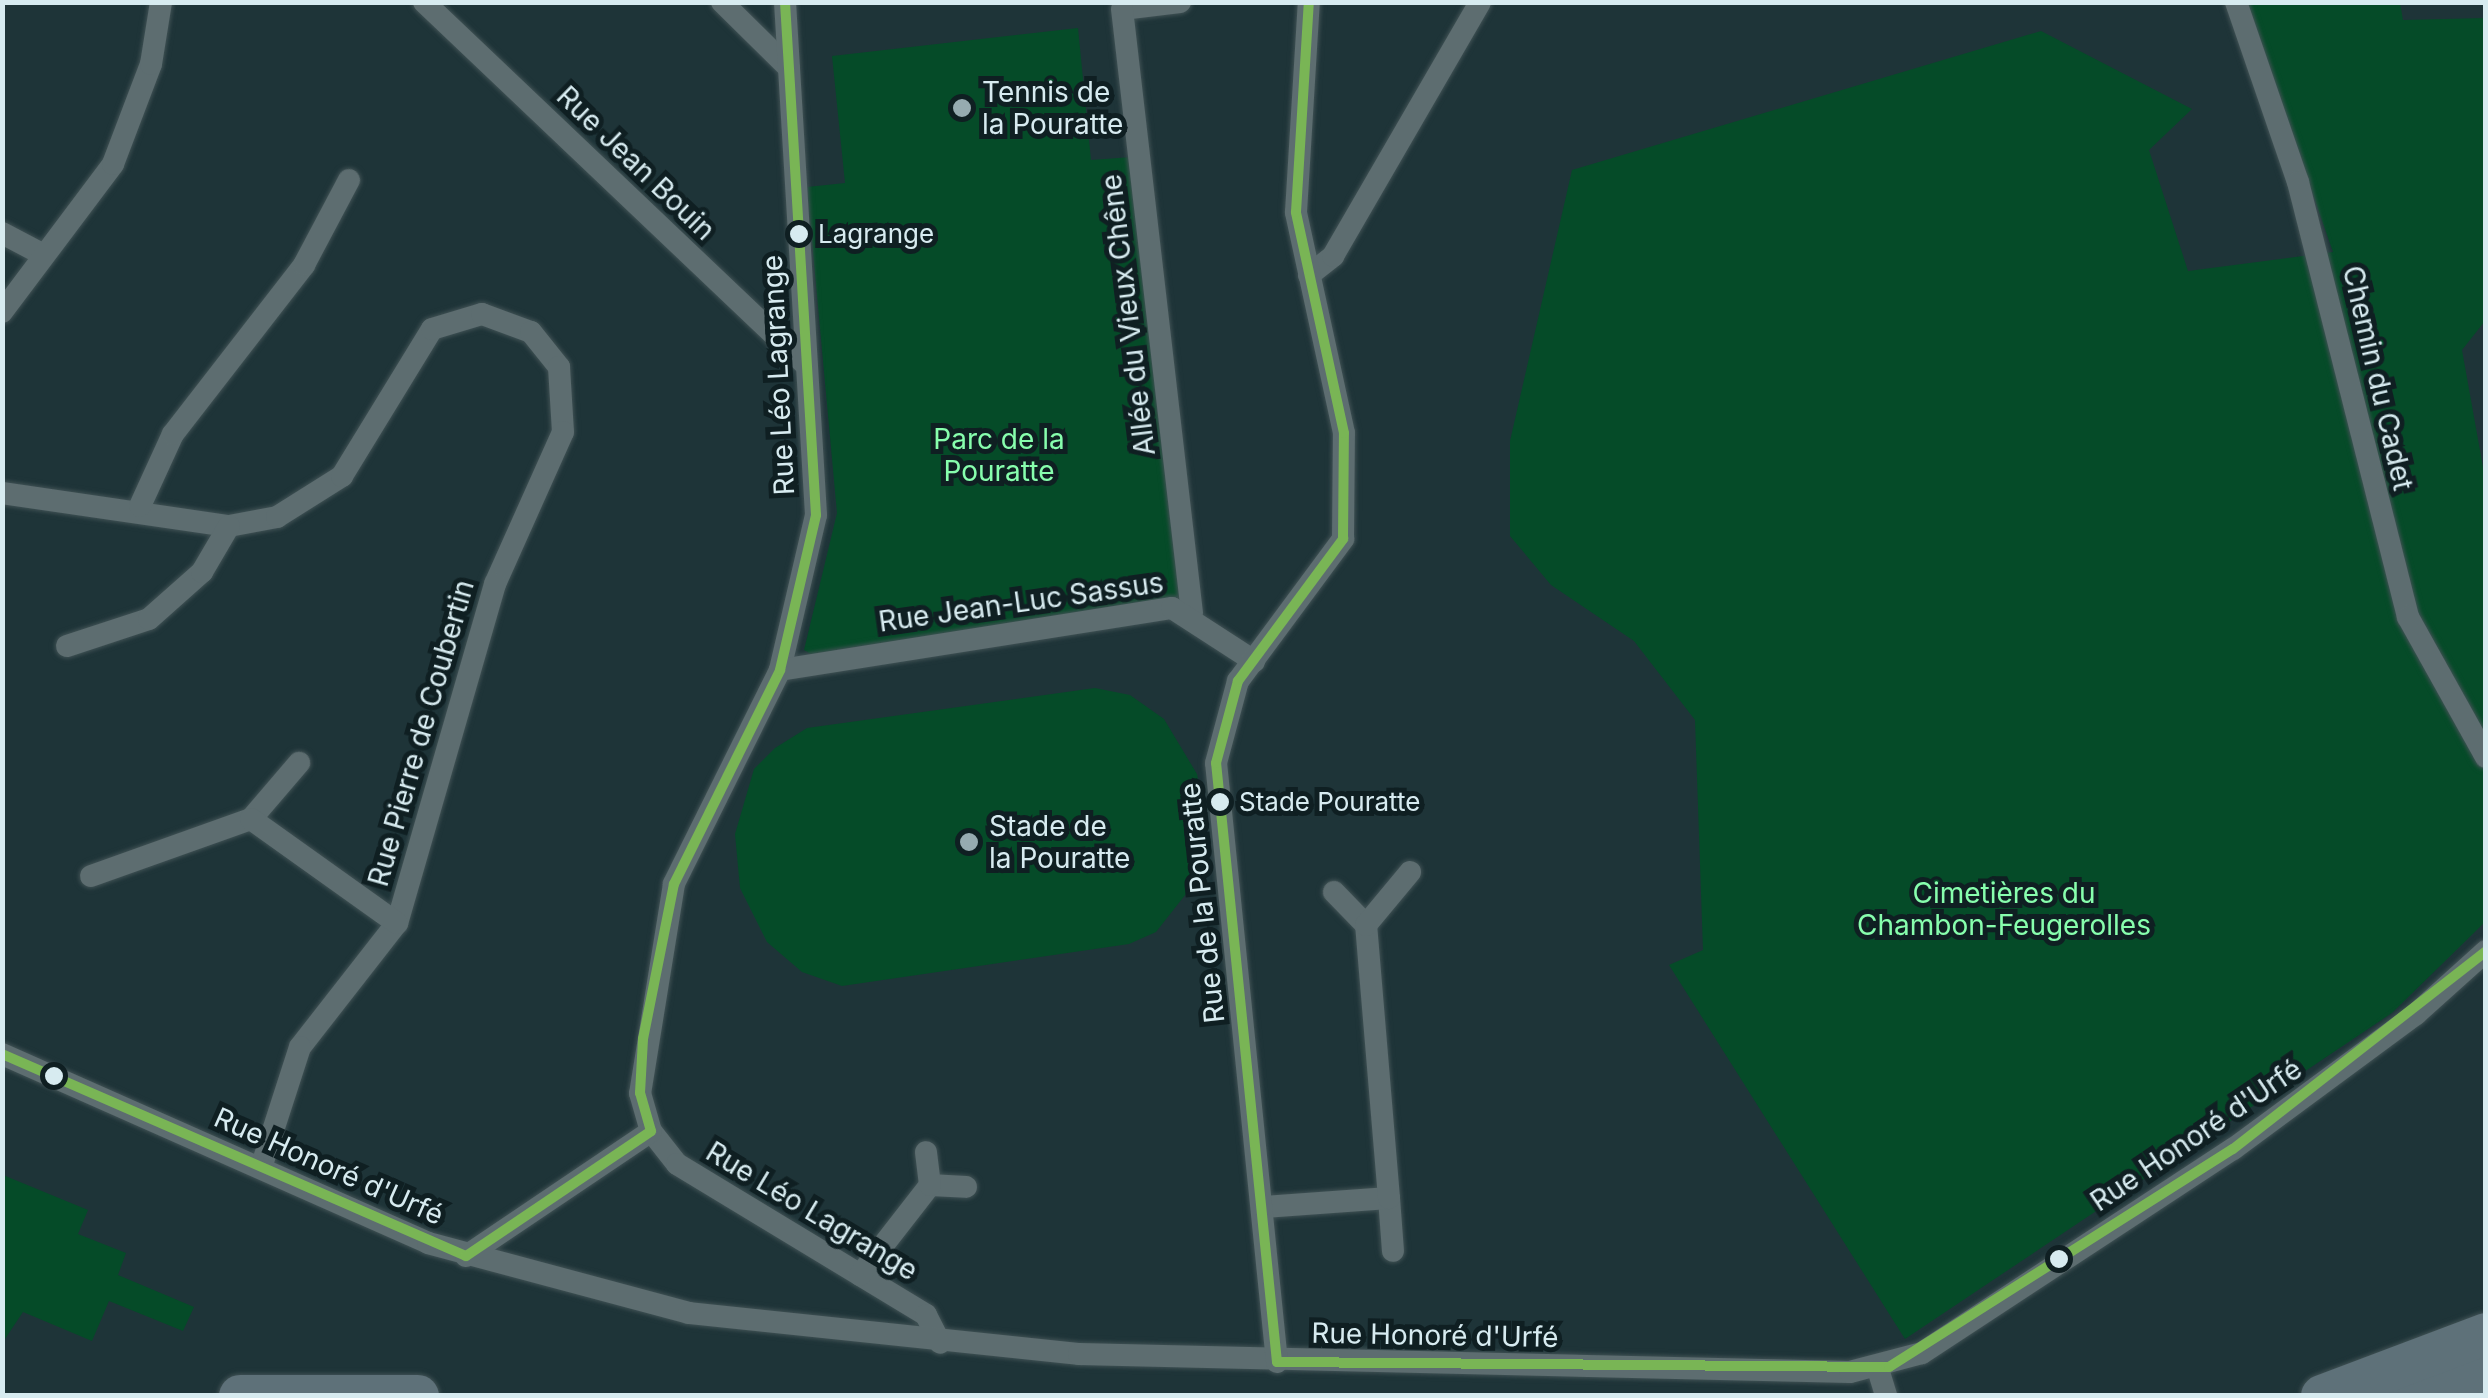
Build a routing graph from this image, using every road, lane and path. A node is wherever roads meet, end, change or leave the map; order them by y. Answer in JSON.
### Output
{"nodes":[{"id":1,"x":161,"y":2,"type":"edge"},
{"id":2,"x":424,"y":2,"type":"edge"},
{"id":3,"x":722,"y":2,"type":"edge"},
{"id":4,"x":784,"y":2,"type":"edge"},
{"id":5,"x":1180,"y":2,"type":"edge"},
{"id":6,"x":1309,"y":2,"type":"edge"},
{"id":7,"x":1480,"y":2,"type":"edge"},
{"id":8,"x":2236,"y":2,"type":"edge"},
{"id":9,"x":789,"y":68,"type":"junction"},
{"id":10,"x":349,"y":180,"type":"dead end"},
{"id":11,"x":2,"y":233,"type":"edge"},
{"id":12,"x":40,"y":253,"type":"junction"},
{"id":13,"x":1310,"y":275,"type":"junction"},
{"id":14,"x":2,"y":312,"type":"edge"},
{"id":15,"x":807,"y":366,"type":"junction"},
{"id":16,"x":2,"y":493,"type":"edge"},
{"id":17,"x":140,"y":506,"type":"junction"},
{"id":18,"x":229,"y":526,"type":"junction"},
{"id":19,"x":1192,"y":613,"type":"junction"},
{"id":20,"x":67,"y":646,"type":"dead end"},
{"id":21,"x":1254,"y":661,"type":"junction"},
{"id":22,"x":780,"y":670,"type":"junction"},
{"id":23,"x":2486,"y":758,"type":"edge"},
{"id":24,"x":299,"y":764,"type":"dead end"},
{"id":25,"x":251,"y":819,"type":"junction"},
{"id":26,"x":1410,"y":872,"type":"dead end"},
{"id":27,"x":91,"y":876,"type":"dead end"},
{"id":28,"x":1334,"y":892,"type":"dead end"},
{"id":29,"x":397,"y":923,"type":"junction"},
{"id":30,"x":1366,"y":924,"type":"junction"},
{"id":31,"x":2486,"y":951,"type":"edge"},
{"id":32,"x":2,"y":1054,"type":"edge"},
{"id":33,"x":651,"y":1130,"type":"junction"},
{"id":34,"x":926,"y":1152,"type":"dead end"},
{"id":35,"x":261,"y":1168,"type":"junction"},
{"id":36,"x":930,"y":1184,"type":"junction"},
{"id":37,"x":966,"y":1187,"type":"dead end"},
{"id":38,"x":1390,"y":1198,"type":"junction"},
{"id":39,"x":1264,"y":1208,"type":"junction"},
{"id":40,"x":1394,"y":1251,"type":"dead end"},
{"id":41,"x":466,"y":1256,"type":"junction"},
{"id":42,"x":860,"y":1275,"type":"junction"},
{"id":43,"x":2486,"y":1334,"type":"edge"},
{"id":44,"x":940,"y":1343,"type":"junction"},
{"id":45,"x":1277,"y":1362,"type":"junction"},
{"id":46,"x":1878,"y":1370,"type":"junction"},
{"id":47,"x":2486,"y":1374,"type":"edge"},
{"id":48,"x":240,"y":1396,"type":"edge"},
{"id":49,"x":418,"y":1396,"type":"edge"},
{"id":50,"x":1886,"y":1396,"type":"edge"},
{"id":51,"x":2322,"y":1396,"type":"edge"},
{"id":52,"x":2333,"y":1396,"type":"edge"}],
"edges":[{"from":1,"to":12,"type":"street"},
{"from":2,"to":15,"type":"street","name":"Rue Jean Bouin"},
{"from":3,"to":9,"type":"street"},
{"from":4,"to":9,"type":"street","name":"Rue Léo Lagrange"},
{"from":5,"to":19,"type":"street","name":"Allée du Vieux Chêne"},
{"from":6,"to":13,"type":"street","name":"Rue de la Pouratte"},
{"from":7,"to":13,"type":"street"},
{"from":8,"to":23,"type":"street","name":"Chemin du Cadet"},
{"from":9,"to":15,"type":"street","name":"Rue Léo Lagrange"},
{"from":10,"to":17,"type":"street"},
{"from":11,"to":12,"type":"street"},
{"from":12,"to":14,"type":"street"},
{"from":13,"to":21,"type":"street","name":"Rue de la Pouratte"},
{"from":15,"to":22,"type":"street","name":"Rue Léo Lagrange"},
{"from":16,"to":17,"type":"street","name":"Rue Pierre de Coubertin"},
{"from":17,"to":18,"type":"street","name":"Rue Pierre de Coubertin"},
{"from":18,"to":20,"type":"street"},
{"from":18,"to":29,"type":"street","name":"Rue Pierre de Coubertin"},
{"from":19,"to":21,"type":"street","name":"Rue Jean-Luc Sassus"},
{"from":19,"to":22,"type":"street","name":"Rue Jean-Luc Sassus"},
{"from":21,"to":39,"type":"street","name":"Rue de la Pouratte"},
{"from":22,"to":33,"type":"street","name":"Rue Léo Lagrange"},
{"from":24,"to":25,"type":"street"},
{"from":25,"to":27,"type":"street"},
{"from":25,"to":29,"type":"street"},
{"from":26,"to":30,"type":"street"},
{"from":28,"to":30,"type":"street"},
{"from":29,"to":35,"type":"street","name":"Rue Pierre de Coubertin"},
{"from":30,"to":38,"type":"street"},
{"from":31,"to":46,"type":"street","name":"Rue Honoré d'Urfé"},
{"from":32,"to":35,"type":"street","name":"Rue Honoré d'Urfé"},
{"from":33,"to":41,"type":"street"},
{"from":33,"to":42,"type":"street","name":"Rue Léo Lagrange"},
{"from":34,"to":36,"type":"street"},
{"from":35,"to":41,"type":"street","name":"Rue Honoré d'Urfé"},
{"from":36,"to":37,"type":"street"},
{"from":36,"to":42,"type":"street"},
{"from":38,"to":39,"type":"street"},
{"from":38,"to":40,"type":"street"},
{"from":39,"to":45,"type":"street","name":"Rue de la Pouratte"},
{"from":41,"to":44,"type":"street","name":"Rue Honoré d'Urfé"},
{"from":42,"to":44,"type":"street","name":"Rue Léo Lagrange"},
{"from":43,"to":51,"type":"highway"},
{"from":44,"to":45,"type":"street","name":"Rue Honoré d'Urfé"},
{"from":45,"to":46,"type":"street","name":"Rue Honoré d'Urfé"},
{"from":46,"to":50,"type":"street"},
{"from":47,"to":52,"type":"highway"},
{"from":48,"to":49,"type":"highway"}]}
